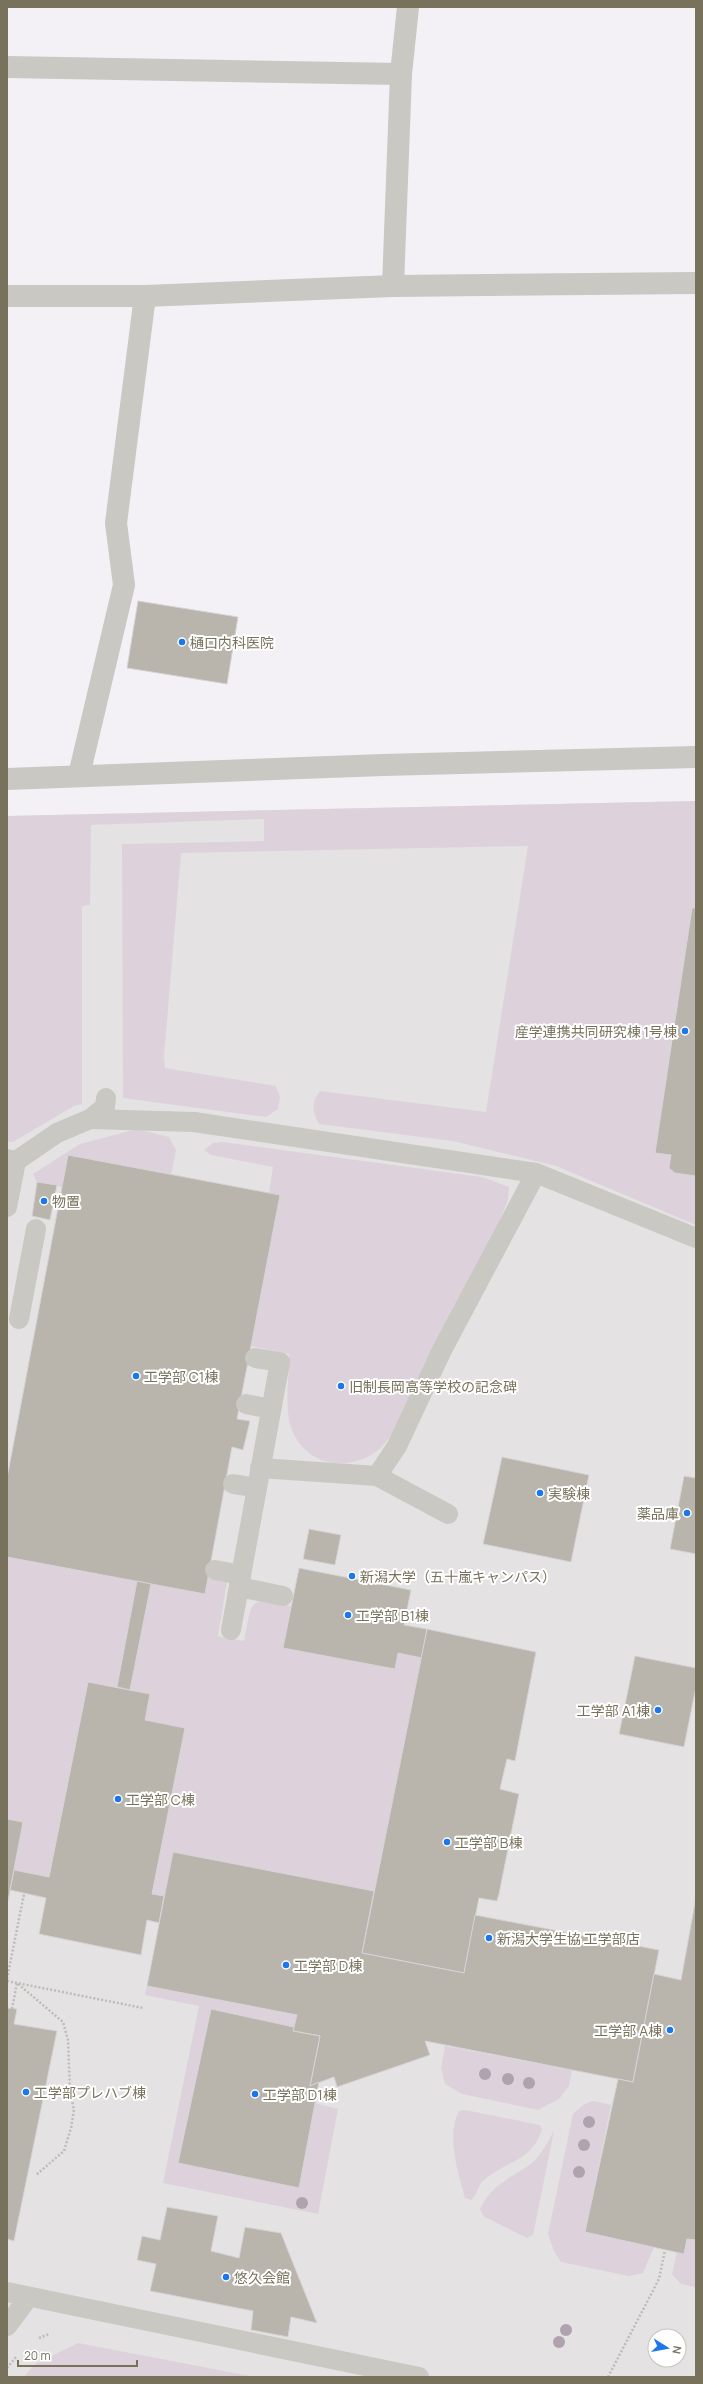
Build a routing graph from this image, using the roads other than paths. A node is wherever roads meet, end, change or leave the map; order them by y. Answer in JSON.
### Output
{"nodes":[{"id":1,"x":408,"y":7,"type":"edge"},
{"id":2,"x":7,"y":67,"type":"edge"},
{"id":3,"x":401,"y":74,"type":"junction"},
{"id":4,"x":696,"y":283,"type":"edge"},
{"id":5,"x":393,"y":286,"type":"junction"},
{"id":6,"x":7,"y":296,"type":"edge"},
{"id":7,"x":145,"y":296,"type":"junction"},
{"id":8,"x":695,"y":754,"type":"edge"},
{"id":9,"x":79,"y":775,"type":"junction"},
{"id":10,"x":7,"y":778,"type":"edge"},
{"id":11,"x":106,"y":1098,"type":"dead end"},
{"id":12,"x":90,"y":1119,"type":"junction"},
{"id":13,"x":12,"y":1160,"type":"edge"},
{"id":14,"x":536,"y":1173,"type":"junction"},
{"id":15,"x":7,"y":1207,"type":"edge"},
{"id":16,"x":36,"y":1229,"type":"dead end"},
{"id":17,"x":696,"y":1238,"type":"edge"},
{"id":18,"x":21,"y":1320,"type":"edge"},
{"id":19,"x":255,"y":1358,"type":"dead end"},
{"id":20,"x":246,"y":1404,"type":"dead end"},
{"id":21,"x":271,"y":1409,"type":"junction"},
{"id":22,"x":260,"y":1468,"type":"junction"},
{"id":23,"x":377,"y":1476,"type":"junction"},
{"id":24,"x":233,"y":1484,"type":"dead end"},
{"id":25,"x":257,"y":1488,"type":"junction"},
{"id":26,"x":448,"y":1514,"type":"dead end"},
{"id":27,"x":215,"y":1570,"type":"dead end"},
{"id":28,"x":240,"y":1581,"type":"junction"},
{"id":29,"x":283,"y":1596,"type":"dead end"},
{"id":30,"x":231,"y":1630,"type":"dead end"},
{"id":31,"x":7,"y":2292,"type":"edge"},
{"id":32,"x":28,"y":2298,"type":"junction"},
{"id":33,"x":7,"y":2326,"type":"edge"},
{"id":34,"x":419,"y":2377,"type":"edge"}],
"edges":[{"from":1,"to":3,"type":"street"},
{"from":2,"to":3,"type":"street"},
{"from":3,"to":5,"type":"street"},
{"from":4,"to":5,"type":"street"},
{"from":5,"to":7,"type":"street"},
{"from":6,"to":7,"type":"street"},
{"from":7,"to":9,"type":"street"},
{"from":8,"to":9,"type":"street"},
{"from":9,"to":10,"type":"street"},
{"from":11,"to":12,"type":"lane"},
{"from":12,"to":13,"type":"lane"},
{"from":12,"to":14,"type":"lane"},
{"from":13,"to":15,"type":"lane"},
{"from":14,"to":17,"type":"lane"},
{"from":14,"to":23,"type":"lane"},
{"from":16,"to":18,"type":"lane"},
{"from":19,"to":21,"type":"lane"},
{"from":20,"to":21,"type":"lane"},
{"from":21,"to":22,"type":"lane"},
{"from":22,"to":23,"type":"lane"},
{"from":22,"to":25,"type":"lane"},
{"from":23,"to":26,"type":"lane"},
{"from":24,"to":25,"type":"lane"},
{"from":25,"to":28,"type":"lane"},
{"from":27,"to":28,"type":"lane"},
{"from":28,"to":29,"type":"lane"},
{"from":28,"to":30,"type":"lane"},
{"from":31,"to":32,"type":"lane"},
{"from":32,"to":33,"type":"lane"},
{"from":32,"to":34,"type":"lane"}]}
